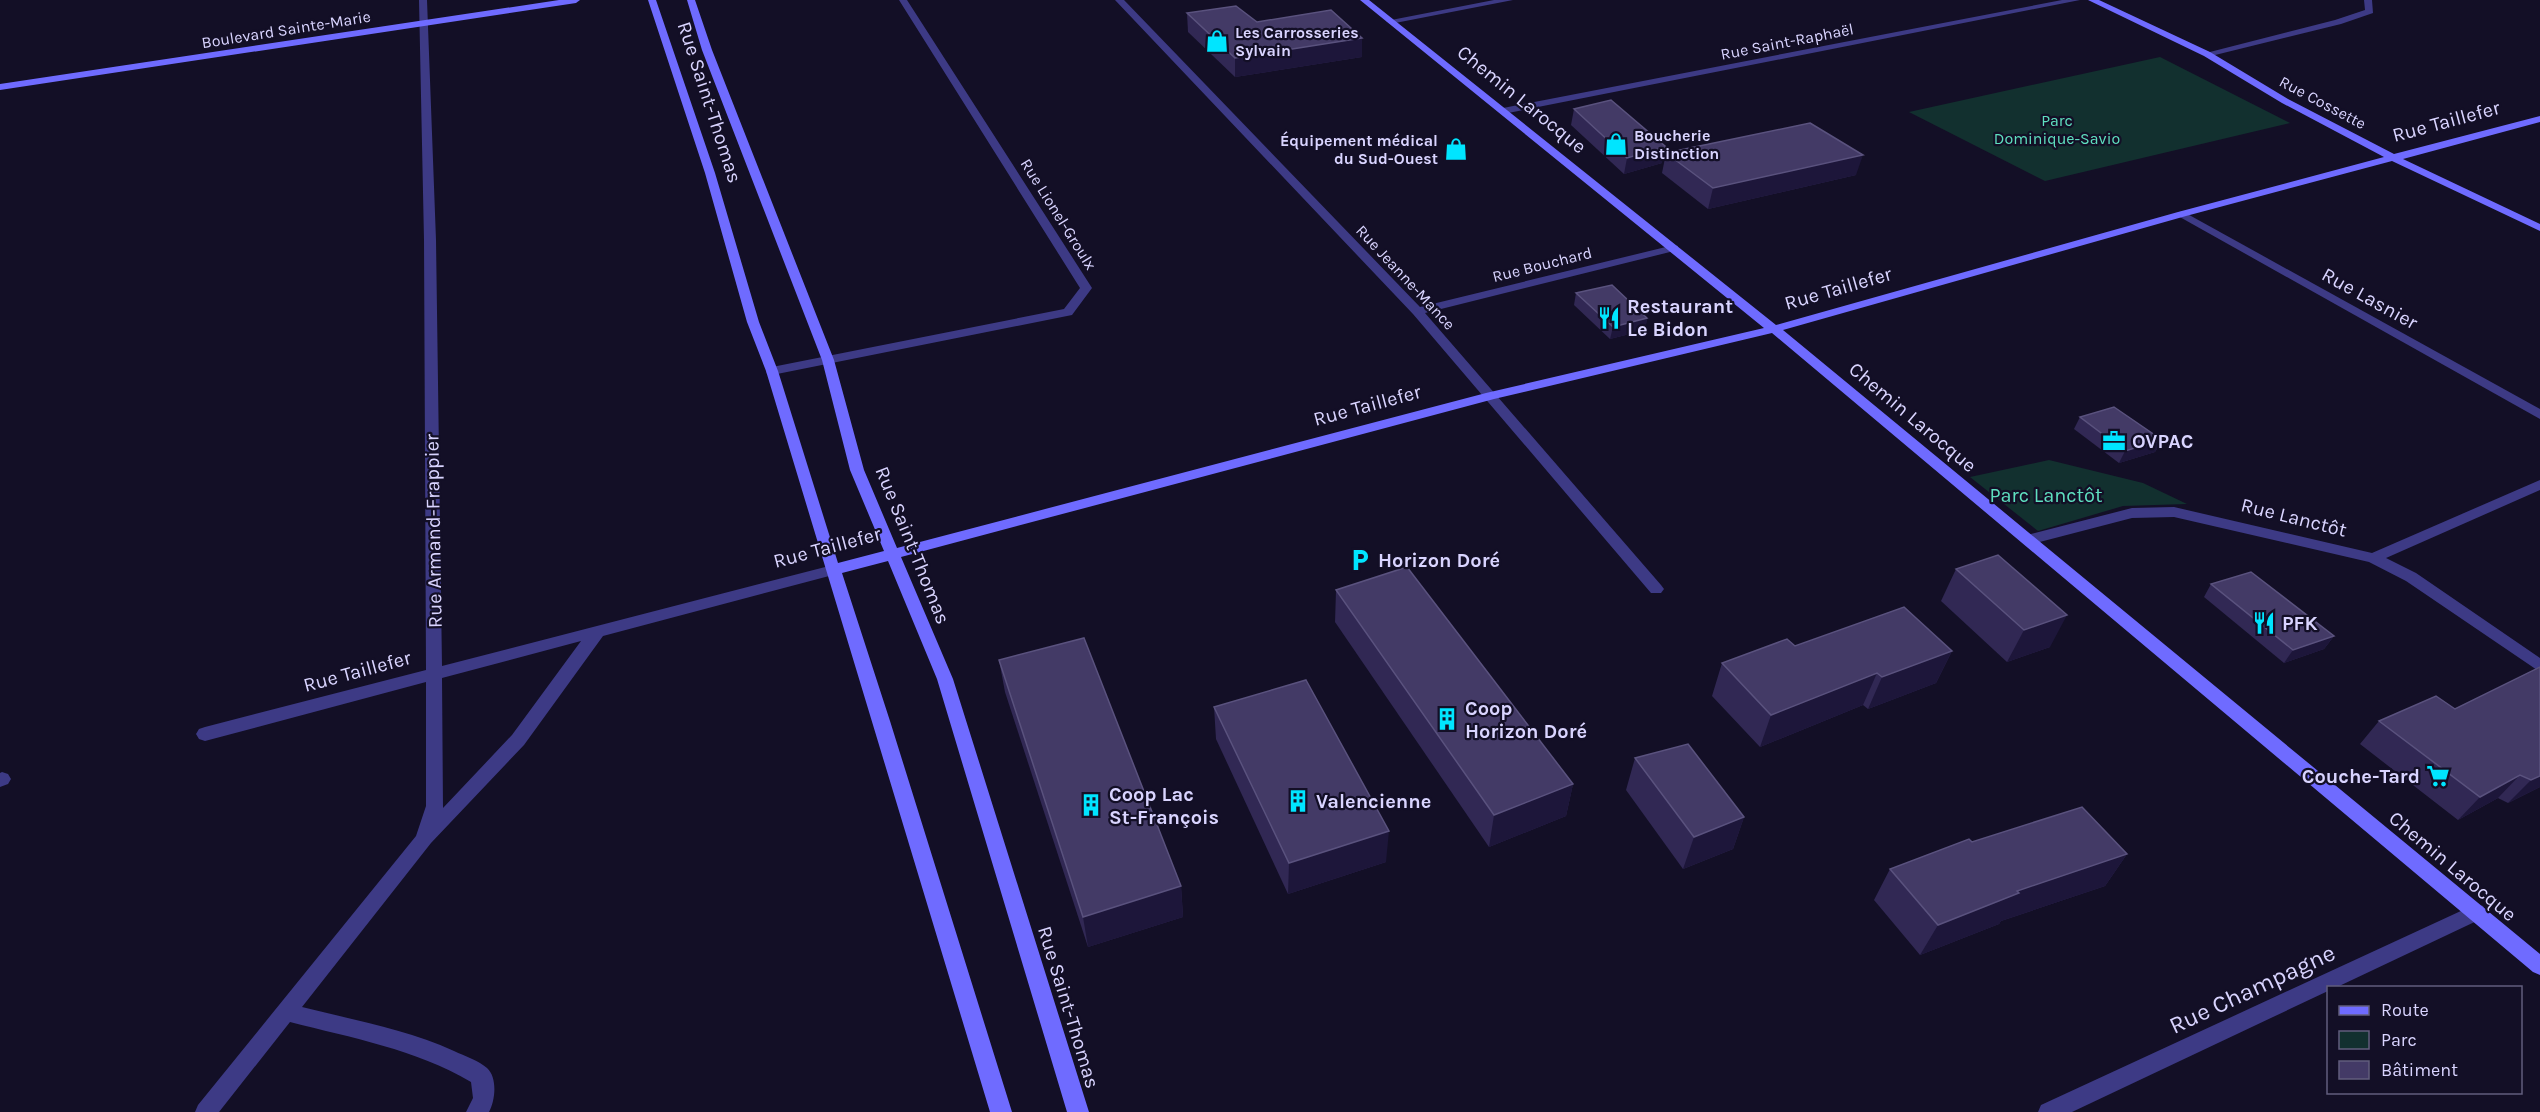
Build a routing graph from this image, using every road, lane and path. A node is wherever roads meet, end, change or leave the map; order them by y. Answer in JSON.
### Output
{"nodes":[{"id":1,"x":423,"y":0,"type":"edge"},
{"id":2,"x":576,"y":0,"type":"edge"},
{"id":3,"x":652,"y":0,"type":"edge"},
{"id":4,"x":691,"y":0,"type":"edge"},
{"id":5,"x":903,"y":0,"type":"edge"},
{"id":6,"x":1119,"y":0,"type":"edge"},
{"id":7,"x":1364,"y":0,"type":"edge"},
{"id":8,"x":1509,"y":0,"type":"edge"},
{"id":9,"x":2076,"y":0,"type":"edge"},
{"id":10,"x":2092,"y":0,"type":"edge"},
{"id":11,"x":2368,"y":0,"type":"edge"},
{"id":12,"x":1390,"y":21,"type":"junction"},
{"id":13,"x":423,"y":23,"type":"junction"},
{"id":14,"x":2206,"y":54,"type":"junction"},
{"id":15,"x":0,"y":87,"type":"edge"},
{"id":16,"x":1503,"y":111,"type":"junction"},
{"id":17,"x":2540,"y":118,"type":"edge"},
{"id":18,"x":2393,"y":158,"type":"junction"},
{"id":19,"x":2182,"y":214,"type":"junction"},
{"id":20,"x":2540,"y":228,"type":"edge"},
{"id":21,"x":1674,"y":249,"type":"junction"},
{"id":22,"x":1417,"y":311,"type":"junction"},
{"id":23,"x":1774,"y":329,"type":"junction"},
{"id":24,"x":828,"y":360,"type":"junction"},
{"id":25,"x":772,"y":370,"type":"junction"},
{"id":26,"x":1491,"y":396,"type":"junction"},
{"id":27,"x":2540,"y":416,"type":"edge"},
{"id":28,"x":2540,"y":485,"type":"edge"},
{"id":29,"x":2028,"y":540,"type":"junction"},
{"id":30,"x":890,"y":553,"type":"junction"},
{"id":31,"x":2373,"y":558,"type":"junction"},
{"id":32,"x":832,"y":570,"type":"junction"},
{"id":33,"x":1656,"y":589,"type":"dead end"},
{"id":34,"x":597,"y":632,"type":"junction"},
{"id":35,"x":2540,"y":666,"type":"edge"},
{"id":36,"x":435,"y":674,"type":"junction"},
{"id":37,"x":205,"y":734,"type":"dead end"},
{"id":38,"x":424,"y":839,"type":"junction"},
{"id":39,"x":2476,"y":912,"type":"junction"},
{"id":40,"x":2540,"y":966,"type":"edge"},
{"id":41,"x":286,"y":1012,"type":"junction"},
{"id":42,"x":206,"y":1112,"type":"edge"},
{"id":43,"x":477,"y":1112,"type":"edge"},
{"id":44,"x":1001,"y":1112,"type":"edge"},
{"id":45,"x":1078,"y":1112,"type":"edge"},
{"id":46,"x":2049,"y":1112,"type":"edge"}],
"edges":[{"from":1,"to":13,"type":"street","name":"Rue Armand-Frappier"},
{"from":2,"to":13,"type":"street","name":"Boulevard Sainte-Marie"},
{"from":3,"to":25,"type":"street","name":"Rue Saint-Thomas"},
{"from":4,"to":24,"type":"street","name":"Rue Saint-Thomas"},
{"from":5,"to":24,"type":"street","name":"Rue Lionel-Groulx"},
{"from":6,"to":22,"type":"street","name":"Rue Jeanne-Mance"},
{"from":7,"to":12,"type":"street","name":"Chemin Larocque"},
{"from":8,"to":12,"type":"street"},
{"from":9,"to":16,"type":"street","name":"Rue Saint-Raphaël"},
{"from":10,"to":14,"type":"street","name":"Rue Cossette"},
{"from":11,"to":14,"type":"street"},
{"from":12,"to":16,"type":"street","name":"Chemin Larocque"},
{"from":13,"to":15,"type":"street","name":"Boulevard Sainte-Marie"},
{"from":13,"to":36,"type":"street","name":"Rue Armand-Frappier"},
{"from":14,"to":18,"type":"street","name":"Rue Cossette"},
{"from":16,"to":21,"type":"street","name":"Chemin Larocque"},
{"from":17,"to":18,"type":"street","name":"Rue Taillefer"},
{"from":18,"to":19,"type":"street","name":"Rue Taillefer"},
{"from":18,"to":20,"type":"street","name":"Rue Cossette"},
{"from":19,"to":23,"type":"street","name":"Rue Taillefer"},
{"from":19,"to":27,"type":"street","name":"Rue Lasnier"},
{"from":21,"to":22,"type":"street","name":"Rue Bouchard"},
{"from":21,"to":23,"type":"street","name":"Chemin Larocque"},
{"from":22,"to":26,"type":"street","name":"Rue Jeanne-Mance"},
{"from":23,"to":26,"type":"street","name":"Rue Taillefer"},
{"from":23,"to":29,"type":"street","name":"Chemin Larocque"},
{"from":24,"to":25,"type":"street","name":"Rue Lionel-Groulx"},
{"from":24,"to":30,"type":"street","name":"Rue Saint-Thomas"},
{"from":25,"to":32,"type":"street","name":"Rue Saint-Thomas"},
{"from":26,"to":30,"type":"street","name":"Rue Taillefer"},
{"from":26,"to":33,"type":"street","name":"Rue Jeanne-Mance"},
{"from":28,"to":31,"type":"street"},
{"from":29,"to":31,"type":"street","name":"Rue Lanctôt"},
{"from":29,"to":39,"type":"street","name":"Chemin Larocque"},
{"from":30,"to":32,"type":"street","name":"Rue Taillefer"},
{"from":30,"to":45,"type":"street","name":"Rue Saint-Thomas"},
{"from":31,"to":35,"type":"street","name":"Rue Lanctôt"},
{"from":32,"to":34,"type":"street","name":"Rue Taillefer"},
{"from":32,"to":44,"type":"street","name":"Rue Saint-Thomas"},
{"from":34,"to":36,"type":"street","name":"Rue Taillefer"},
{"from":34,"to":38,"type":"street"},
{"from":36,"to":37,"type":"street","name":"Rue Taillefer"},
{"from":36,"to":38,"type":"street","name":"Rue Armand-Frappier"},
{"from":38,"to":41,"type":"street","name":"Rue Armand-Frappier"},
{"from":39,"to":40,"type":"street","name":"Chemin Larocque"},
{"from":39,"to":46,"type":"street","name":"Rue Champagne"},
{"from":41,"to":42,"type":"street","name":"Rue Armand-Frappier"},
{"from":41,"to":43,"type":"street"}]}
